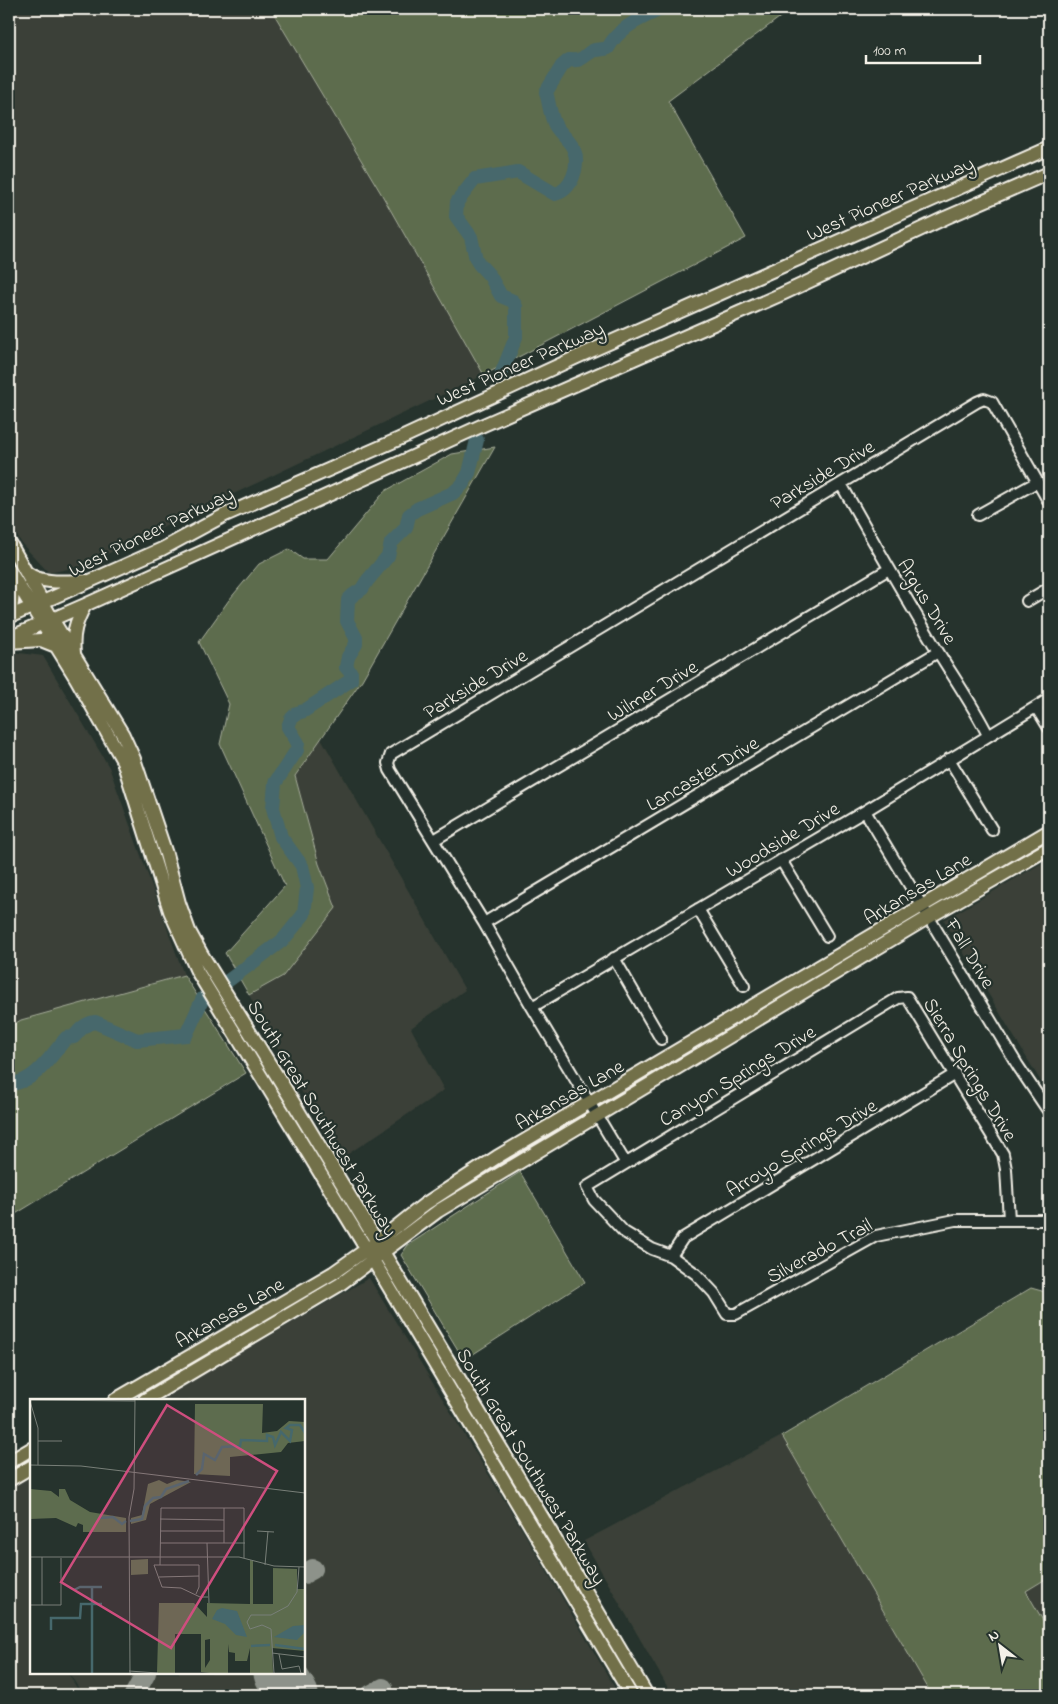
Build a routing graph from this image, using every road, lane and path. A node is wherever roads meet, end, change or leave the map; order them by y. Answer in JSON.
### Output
{"nodes":[{"id":1,"x":1049,"y":148,"type":"edge"},
{"id":2,"x":1049,"y":173,"type":"edge"},
{"id":3,"x":1037,"y":482,"type":"junction"},
{"id":4,"x":841,"y":484,"type":"junction"},
{"id":5,"x":1049,"y":502,"type":"edge"},
{"id":6,"x":978,"y":515,"type":"dead end"},
{"id":7,"x":9,"y":542,"type":"edge"},
{"id":8,"x":9,"y":570,"type":"edge"},
{"id":9,"x":889,"y":570,"type":"junction"},
{"id":10,"x":26,"y":572,"type":"junction"},
{"id":11,"x":9,"y":579,"type":"edge"},
{"id":12,"x":92,"y":581,"type":"junction"},
{"id":13,"x":1049,"y":588,"type":"edge"},
{"id":14,"x":1027,"y":601,"type":"dead end"},
{"id":15,"x":37,"y":605,"type":"junction"},
{"id":16,"x":85,"y":605,"type":"junction"},
{"id":17,"x":9,"y":611,"type":"edge"},
{"id":18,"x":9,"y":617,"type":"edge"},
{"id":19,"x":47,"y":621,"type":"junction"},
{"id":20,"x":9,"y":638,"type":"edge"},
{"id":21,"x":9,"y":642,"type":"edge"},
{"id":22,"x":56,"y":646,"type":"junction"},
{"id":23,"x":938,"y":652,"type":"junction"},
{"id":24,"x":75,"y":655,"type":"junction"},
{"id":25,"x":1049,"y":699,"type":"edge"},
{"id":26,"x":1036,"y":707,"type":"junction"},
{"id":27,"x":1049,"y":728,"type":"edge"},
{"id":28,"x":988,"y":735,"type":"junction"},
{"id":29,"x":949,"y":759,"type":"junction"},
{"id":30,"x":865,"y":811,"type":"junction"},
{"id":31,"x":992,"y":830,"type":"dead end"},
{"id":32,"x":1049,"y":831,"type":"edge"},
{"id":33,"x":434,"y":840,"type":"junction"},
{"id":34,"x":1049,"y":848,"type":"edge"},
{"id":35,"x":781,"y":860,"type":"junction"},
{"id":36,"x":698,"y":910,"type":"junction"},
{"id":37,"x":926,"y":912,"type":"junction"},
{"id":38,"x":484,"y":923,"type":"junction"},
{"id":39,"x":827,"y":936,"type":"dead end"},
{"id":40,"x":614,"y":958,"type":"junction"},
{"id":41,"x":744,"y":986,"type":"dead end"},
{"id":42,"x":907,"y":997,"type":"joint"},
{"id":43,"x":532,"y":1007,"type":"junction"},
{"id":44,"x":661,"y":1039,"type":"dead end"},
{"id":45,"x":955,"y":1074,"type":"junction"},
{"id":46,"x":590,"y":1103,"type":"junction"},
{"id":47,"x":1049,"y":1112,"type":"edge"},
{"id":48,"x":597,"y":1115,"type":"junction"},
{"id":49,"x":625,"y":1162,"type":"junction"},
{"id":50,"x":1049,"y":1219,"type":"edge"},
{"id":51,"x":1009,"y":1220,"type":"junction"},
{"id":52,"x":375,"y":1251,"type":"junction"},
{"id":53,"x":671,"y":1256,"type":"junction"},
{"id":54,"x":455,"y":1374,"type":"junction"},
{"id":55,"x":444,"y":1381,"type":"junction"},
{"id":56,"x":117,"y":1399,"type":"edge"},
{"id":57,"x":147,"y":1399,"type":"edge"},
{"id":58,"x":30,"y":1450,"type":"edge"},
{"id":59,"x":9,"y":1462,"type":"edge"},
{"id":60,"x":30,"y":1468,"type":"edge"},
{"id":61,"x":9,"y":1480,"type":"edge"},
{"id":62,"x":529,"y":1495,"type":"junction"},
{"id":63,"x":516,"y":1504,"type":"junction"},
{"id":64,"x":631,"y":1695,"type":"edge"},
{"id":65,"x":647,"y":1695,"type":"edge"}],
"edges":[{"from":1,"to":12,"type":"main road","name":"West Pioneer Parkway"},
{"from":2,"to":16,"type":"main road","name":"West Pioneer Parkway"},
{"from":3,"to":4,"type":"street","name":"Parkside Drive"},
{"from":3,"to":5,"type":"street"},
{"from":3,"to":6,"type":"street"},
{"from":4,"to":9,"type":"street","name":"Argus Drive"},
{"from":4,"to":33,"type":"street","name":"Parkside Drive"},
{"from":7,"to":10,"type":"main road","name":"South Great Southwest Parkway"},
{"from":8,"to":15,"type":"main road","name":"South Great Southwest Parkway"},
{"from":9,"to":23,"type":"street","name":"Argus Drive"},
{"from":9,"to":33,"type":"street","name":"Wilmer Drive"},
{"from":10,"to":12,"type":"main road"},
{"from":10,"to":15,"type":"main road","name":"South Great Southwest Parkway"},
{"from":11,"to":17,"type":"main road"},
{"from":12,"to":15,"type":"main road","name":"West Pioneer Parkway"},
{"from":13,"to":14,"type":"street"},
{"from":15,"to":18,"type":"main road","name":"West Pioneer Parkway"},
{"from":15,"to":19,"type":"main road","name":"South Great Southwest Parkway"},
{"from":16,"to":19,"type":"main road","name":"West Pioneer Parkway"},
{"from":16,"to":24,"type":"main road"},
{"from":19,"to":20,"type":"main road","name":"West Pioneer Parkway"},
{"from":19,"to":22,"type":"main road","name":"South Great Southwest Parkway"},
{"from":19,"to":24,"type":"main road","name":"South Great Southwest Parkway"},
{"from":21,"to":22,"type":"main road"},
{"from":22,"to":52,"type":"main road","name":"South Great Southwest Parkway"},
{"from":23,"to":28,"type":"street","name":"Argus Drive"},
{"from":23,"to":38,"type":"street","name":"Lancaster Drive"},
{"from":24,"to":52,"type":"main road","name":"South Great Southwest Parkway"},
{"from":25,"to":26,"type":"street","name":"Woodside Drive"},
{"from":26,"to":27,"type":"street"},
{"from":26,"to":28,"type":"street","name":"Woodside Drive"},
{"from":28,"to":29,"type":"street","name":"Woodside Drive"},
{"from":29,"to":30,"type":"street","name":"Woodside Drive"},
{"from":29,"to":31,"type":"street"},
{"from":30,"to":35,"type":"street","name":"Woodside Drive"},
{"from":30,"to":37,"type":"street","name":"Fall Drive"},
{"from":32,"to":37,"type":"main road","name":"Arkansas Lane"},
{"from":33,"to":38,"type":"street","name":"Parkside Drive"},
{"from":34,"to":37,"type":"main road","name":"Arkansas Lane"},
{"from":35,"to":36,"type":"street","name":"Woodside Drive"},
{"from":35,"to":39,"type":"street"},
{"from":36,"to":40,"type":"street","name":"Woodside Drive"},
{"from":36,"to":41,"type":"street"},
{"from":37,"to":46,"type":"main road","name":"Arkansas Lane"},
{"from":37,"to":47,"type":"street","name":"Fall Drive"},
{"from":37,"to":48,"type":"main road","name":"Arkansas Lane"},
{"from":38,"to":43,"type":"street","name":"Parkside Drive"},
{"from":40,"to":43,"type":"street","name":"Woodside Drive"},
{"from":40,"to":44,"type":"street"},
{"from":42,"to":45,"type":"street","name":"Sierra Springs Drive"},
{"from":42,"to":49,"type":"street","name":"Canyon Springs Drive"},
{"from":43,"to":46,"type":"street","name":"Parkside Drive"},
{"from":45,"to":51,"type":"street","name":"Sierra Springs Drive"},
{"from":45,"to":53,"type":"street","name":"Arroyo Springs Drive"},
{"from":46,"to":48,"type":"street","name":"Parkside Drive"},
{"from":46,"to":52,"type":"main road","name":"Arkansas Lane"},
{"from":48,"to":49,"type":"street","name":"Parkside Drive"},
{"from":48,"to":52,"type":"main road","name":"Arkansas Lane"},
{"from":49,"to":53,"type":"street","name":"Canyon Springs Drive"},
{"from":50,"to":51,"type":"street","name":"Silverado Trail"},
{"from":51,"to":53,"type":"street","name":"Silverado Trail"},
{"from":52,"to":54,"type":"main road","name":"South Great Southwest Parkway"},
{"from":52,"to":55,"type":"main road","name":"South Great Southwest Parkway"},
{"from":52,"to":56,"type":"main road","name":"Arkansas Lane"},
{"from":52,"to":57,"type":"main road","name":"Arkansas Lane"},
{"from":54,"to":55,"type":"main road"},
{"from":54,"to":62,"type":"main road","name":"South Great Southwest Parkway"},
{"from":55,"to":63,"type":"main road","name":"South Great Southwest Parkway"},
{"from":58,"to":59,"type":"main road"},
{"from":60,"to":61,"type":"main road"},
{"from":62,"to":63,"type":"main road"},
{"from":62,"to":65,"type":"main road","name":"South Great Southwest Parkway"},
{"from":63,"to":64,"type":"main road","name":"South Great Southwest Parkway"}]}
